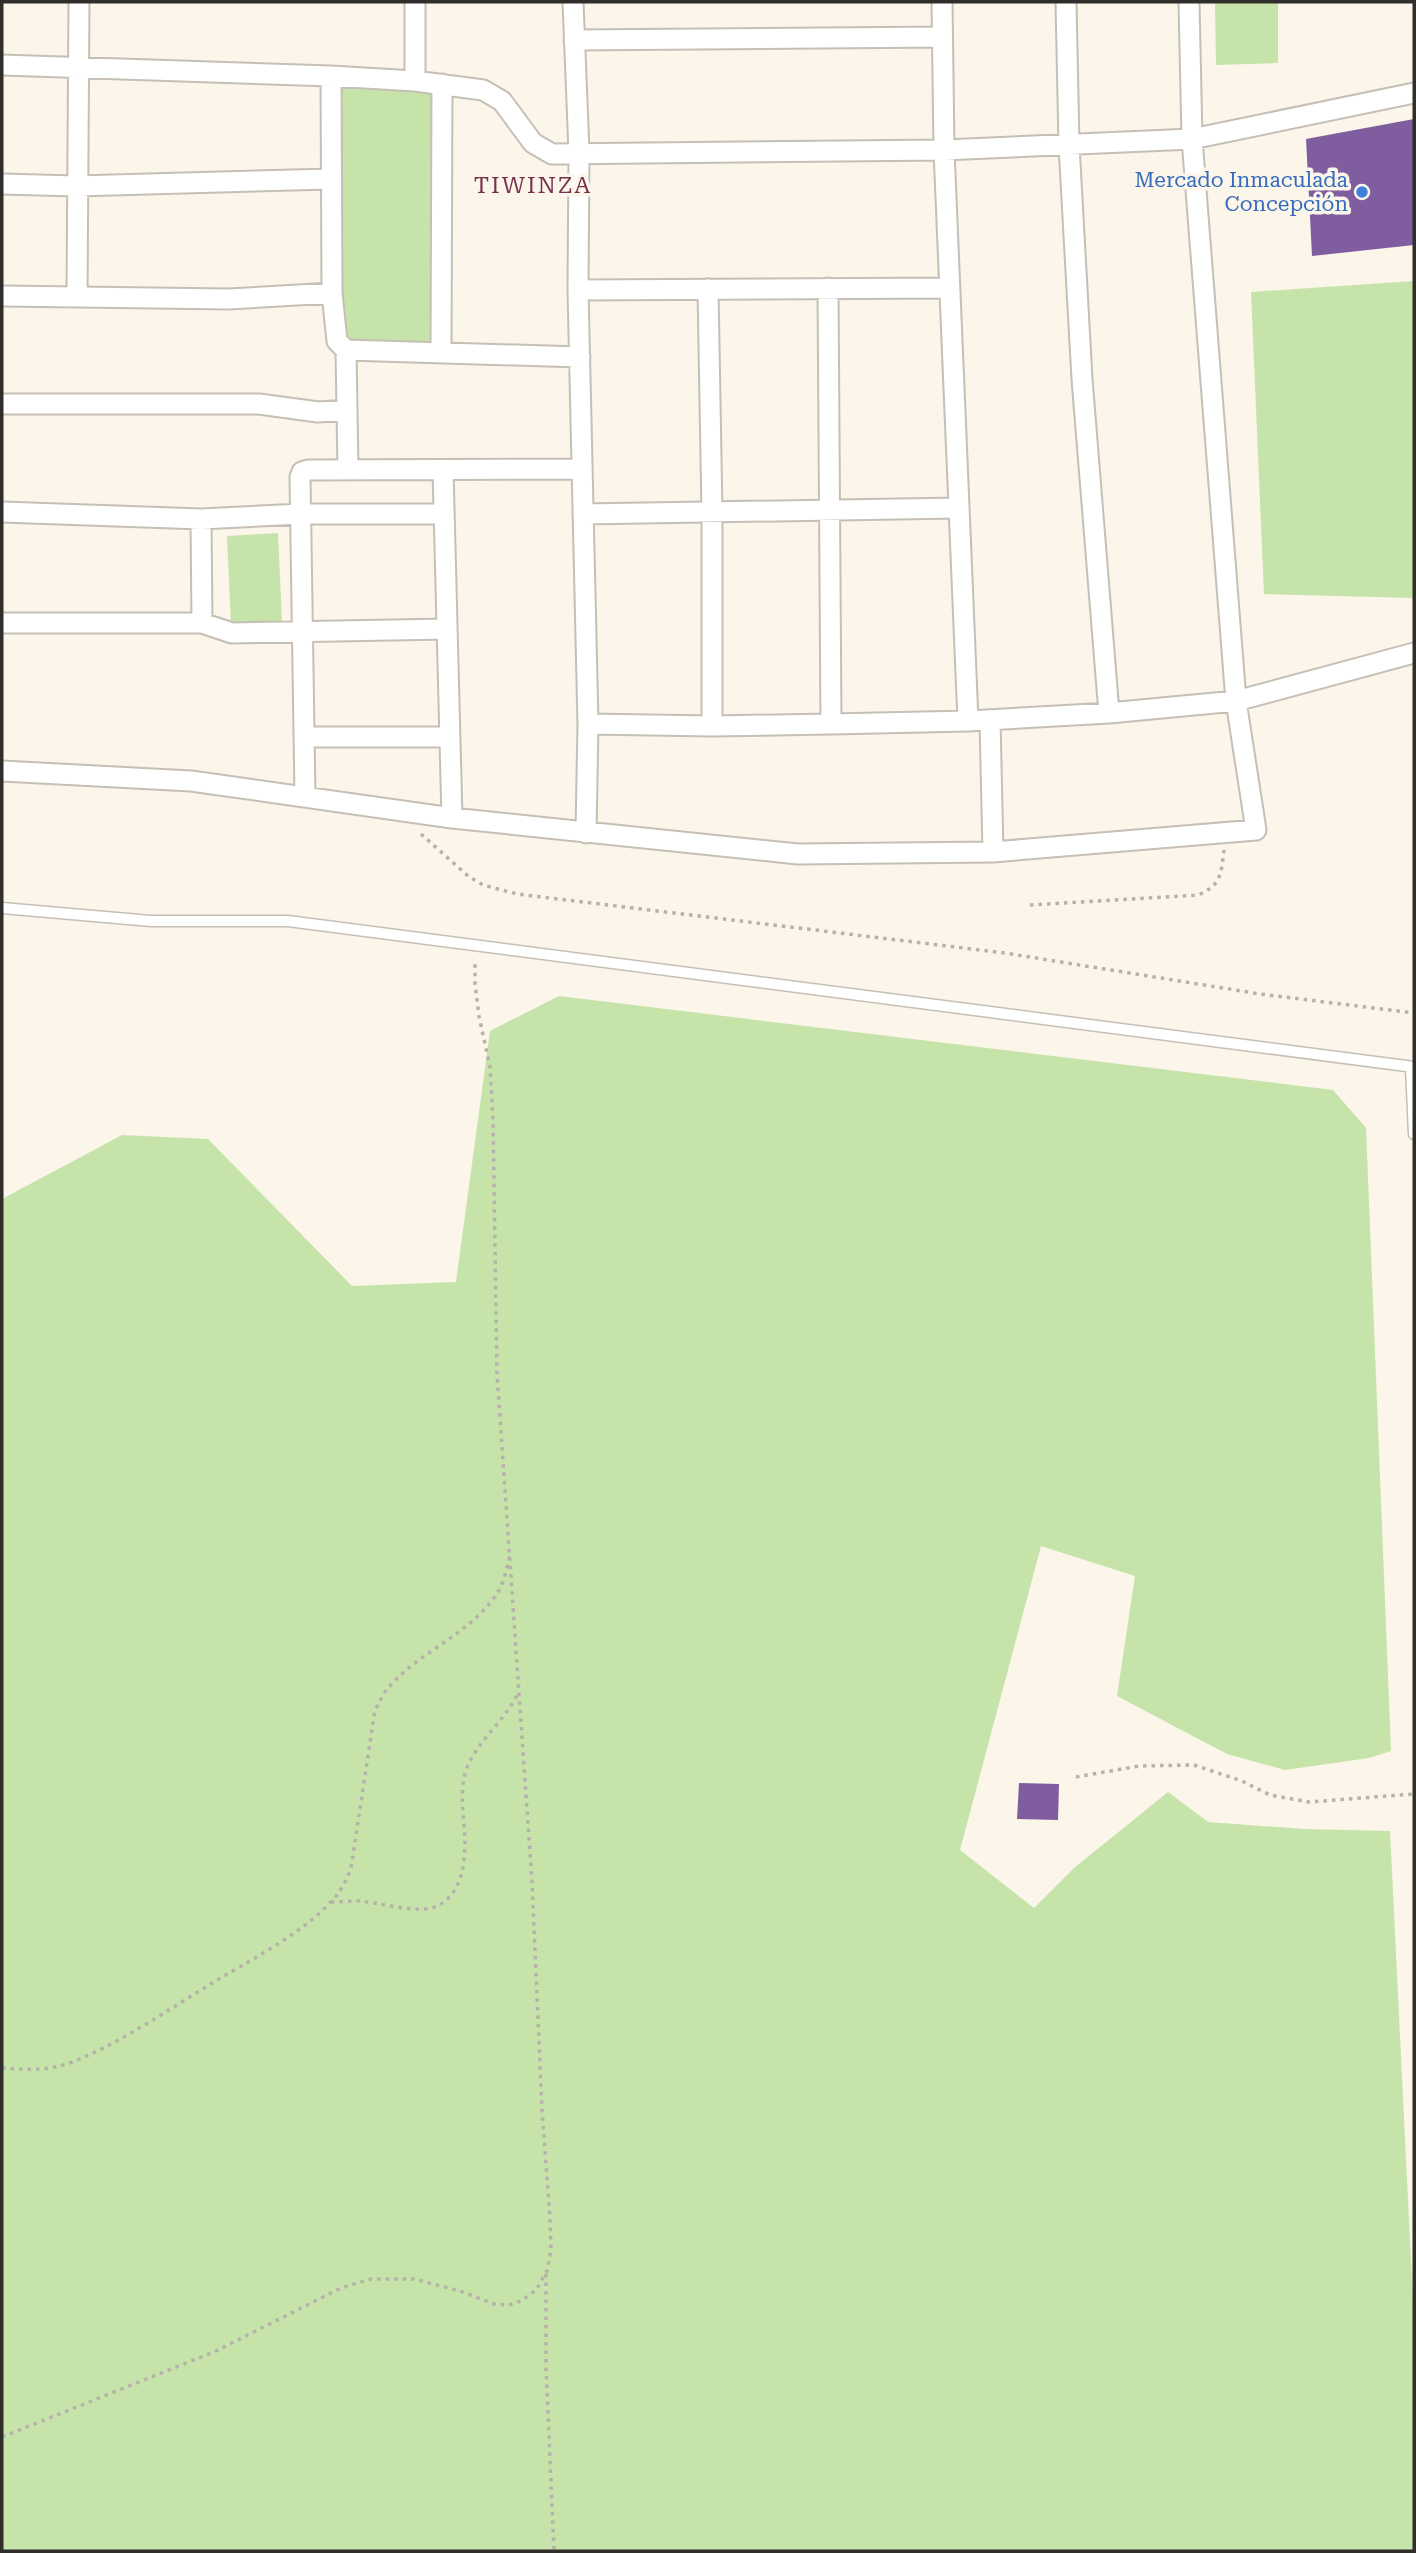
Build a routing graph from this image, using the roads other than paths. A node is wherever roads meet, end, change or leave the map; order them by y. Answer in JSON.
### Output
{"nodes":[{"id":1,"x":79,"y":2,"type":"edge"},
{"id":2,"x":415,"y":2,"type":"edge"},
{"id":3,"x":573,"y":2,"type":"edge"},
{"id":4,"x":942,"y":2,"type":"edge"},
{"id":5,"x":1066,"y":2,"type":"edge"},
{"id":6,"x":1189,"y":2,"type":"edge"},
{"id":7,"x":942,"y":37,"type":"junction"},
{"id":8,"x":574,"y":40,"type":"junction"},
{"id":9,"x":2,"y":65,"type":"edge"},
{"id":10,"x":79,"y":66,"type":"junction"},
{"id":11,"x":331,"y":76,"type":"junction"},
{"id":12,"x":415,"y":81,"type":"junction"},
{"id":13,"x":442,"y":84,"type":"junction"},
{"id":14,"x":1414,"y":93,"type":"edge"},
{"id":15,"x":1192,"y":139,"type":"junction"},
{"id":16,"x":1069,"y":145,"type":"junction"},
{"id":17,"x":944,"y":150,"type":"junction"},
{"id":18,"x":579,"y":152,"type":"junction"},
{"id":19,"x":331,"y":179,"type":"junction"},
{"id":20,"x":2,"y":184,"type":"edge"},
{"id":21,"x":76,"y":186,"type":"junction"},
{"id":22,"x":828,"y":288,"type":"junction"},
{"id":23,"x":950,"y":288,"type":"junction"},
{"id":24,"x":708,"y":289,"type":"junction"},
{"id":25,"x":578,"y":290,"type":"junction"},
{"id":26,"x":332,"y":293,"type":"junction"},
{"id":27,"x":2,"y":296,"type":"edge"},
{"id":28,"x":77,"y":298,"type":"junction"},
{"id":29,"x":346,"y":350,"type":"junction"},
{"id":30,"x":442,"y":353,"type":"junction"},
{"id":31,"x":580,"y":357,"type":"junction"},
{"id":32,"x":2,"y":404,"type":"edge"},
{"id":33,"x":347,"y":410,"type":"junction"},
{"id":34,"x":582,"y":469,"type":"junction"},
{"id":35,"x":348,"y":470,"type":"junction"},
{"id":36,"x":443,"y":470,"type":"junction"},
{"id":37,"x":958,"y":508,"type":"junction"},
{"id":38,"x":831,"y":511,"type":"junction"},
{"id":39,"x":2,"y":512,"type":"edge"},
{"id":40,"x":712,"y":513,"type":"junction"},
{"id":41,"x":301,"y":514,"type":"junction"},
{"id":42,"x":444,"y":514,"type":"junction"},
{"id":43,"x":583,"y":514,"type":"junction"},
{"id":44,"x":201,"y":519,"type":"junction"},
{"id":45,"x":2,"y":623,"type":"edge"},
{"id":46,"x":202,"y":623,"type":"junction"},
{"id":47,"x":447,"y":629,"type":"junction"},
{"id":48,"x":304,"y":630,"type":"junction"},
{"id":49,"x":1414,"y":653,"type":"edge"},
{"id":50,"x":1236,"y":701,"type":"junction"},
{"id":51,"x":1109,"y":713,"type":"junction"},
{"id":52,"x":990,"y":719,"type":"junction"},
{"id":53,"x":968,"y":721,"type":"junction"},
{"id":54,"x":588,"y":724,"type":"junction"},
{"id":55,"x":831,"y":724,"type":"junction"},
{"id":56,"x":712,"y":726,"type":"junction"},
{"id":57,"x":305,"y":737,"type":"junction"},
{"id":58,"x":450,"y":737,"type":"junction"},
{"id":59,"x":2,"y":771,"type":"edge"},
{"id":60,"x":305,"y":797,"type":"junction"},
{"id":61,"x":452,"y":818,"type":"junction"},
{"id":62,"x":586,"y":833,"type":"junction"},
{"id":63,"x":993,"y":852,"type":"junction"},
{"id":64,"x":2,"y":908,"type":"edge"},
{"id":65,"x":1413,"y":1067,"type":"edge"},
{"id":66,"x":1414,"y":1134,"type":"edge"}],
"edges":[{"from":1,"to":10,"type":"street"},
{"from":2,"to":12,"type":"street"},
{"from":3,"to":8,"type":"street"},
{"from":4,"to":7,"type":"street"},
{"from":5,"to":16,"type":"street"},
{"from":6,"to":15,"type":"street"},
{"from":7,"to":8,"type":"street"},
{"from":7,"to":17,"type":"street"},
{"from":8,"to":18,"type":"street"},
{"from":9,"to":10,"type":"street"},
{"from":10,"to":11,"type":"street"},
{"from":10,"to":21,"type":"street"},
{"from":11,"to":12,"type":"street"},
{"from":11,"to":19,"type":"street"},
{"from":12,"to":13,"type":"street"},
{"from":13,"to":18,"type":"street"},
{"from":13,"to":30,"type":"street"},
{"from":14,"to":15,"type":"street"},
{"from":15,"to":16,"type":"street"},
{"from":15,"to":50,"type":"street"},
{"from":16,"to":17,"type":"street"},
{"from":16,"to":51,"type":"street"},
{"from":17,"to":18,"type":"street"},
{"from":17,"to":23,"type":"street"},
{"from":18,"to":25,"type":"street"},
{"from":19,"to":21,"type":"street"},
{"from":19,"to":26,"type":"street"},
{"from":20,"to":21,"type":"street"},
{"from":21,"to":28,"type":"street"},
{"from":22,"to":23,"type":"street"},
{"from":22,"to":24,"type":"street"},
{"from":22,"to":38,"type":"street"},
{"from":23,"to":37,"type":"street"},
{"from":24,"to":25,"type":"street"},
{"from":24,"to":40,"type":"street"},
{"from":25,"to":31,"type":"street"},
{"from":26,"to":28,"type":"street"},
{"from":26,"to":29,"type":"street"},
{"from":27,"to":28,"type":"street"},
{"from":29,"to":30,"type":"street"},
{"from":29,"to":33,"type":"street"},
{"from":30,"to":31,"type":"street"},
{"from":31,"to":34,"type":"street"},
{"from":32,"to":33,"type":"street"},
{"from":33,"to":35,"type":"street"},
{"from":34,"to":36,"type":"street"},
{"from":34,"to":43,"type":"street"},
{"from":35,"to":36,"type":"street"},
{"from":35,"to":41,"type":"street"},
{"from":36,"to":42,"type":"street"},
{"from":37,"to":38,"type":"street"},
{"from":37,"to":53,"type":"street"},
{"from":38,"to":40,"type":"street"},
{"from":38,"to":55,"type":"street"},
{"from":39,"to":44,"type":"street"},
{"from":40,"to":43,"type":"street"},
{"from":40,"to":56,"type":"street"},
{"from":41,"to":42,"type":"street"},
{"from":41,"to":44,"type":"street"},
{"from":41,"to":48,"type":"street"},
{"from":42,"to":47,"type":"street"},
{"from":43,"to":54,"type":"street"},
{"from":44,"to":46,"type":"street"},
{"from":45,"to":46,"type":"street"},
{"from":46,"to":48,"type":"street"},
{"from":47,"to":48,"type":"street"},
{"from":47,"to":58,"type":"street"},
{"from":48,"to":57,"type":"street"},
{"from":49,"to":50,"type":"street"},
{"from":50,"to":51,"type":"street"},
{"from":50,"to":63,"type":"street"},
{"from":51,"to":52,"type":"street"},
{"from":52,"to":53,"type":"street"},
{"from":52,"to":63,"type":"street"},
{"from":53,"to":55,"type":"street"},
{"from":54,"to":56,"type":"street"},
{"from":54,"to":62,"type":"street"},
{"from":55,"to":56,"type":"street"},
{"from":57,"to":58,"type":"street"},
{"from":57,"to":60,"type":"street"},
{"from":58,"to":61,"type":"street"},
{"from":59,"to":60,"type":"street"},
{"from":60,"to":61,"type":"street"},
{"from":61,"to":62,"type":"street"},
{"from":62,"to":63,"type":"street"},
{"from":64,"to":65,"type":"lane"},
{"from":65,"to":66,"type":"lane"}]}
